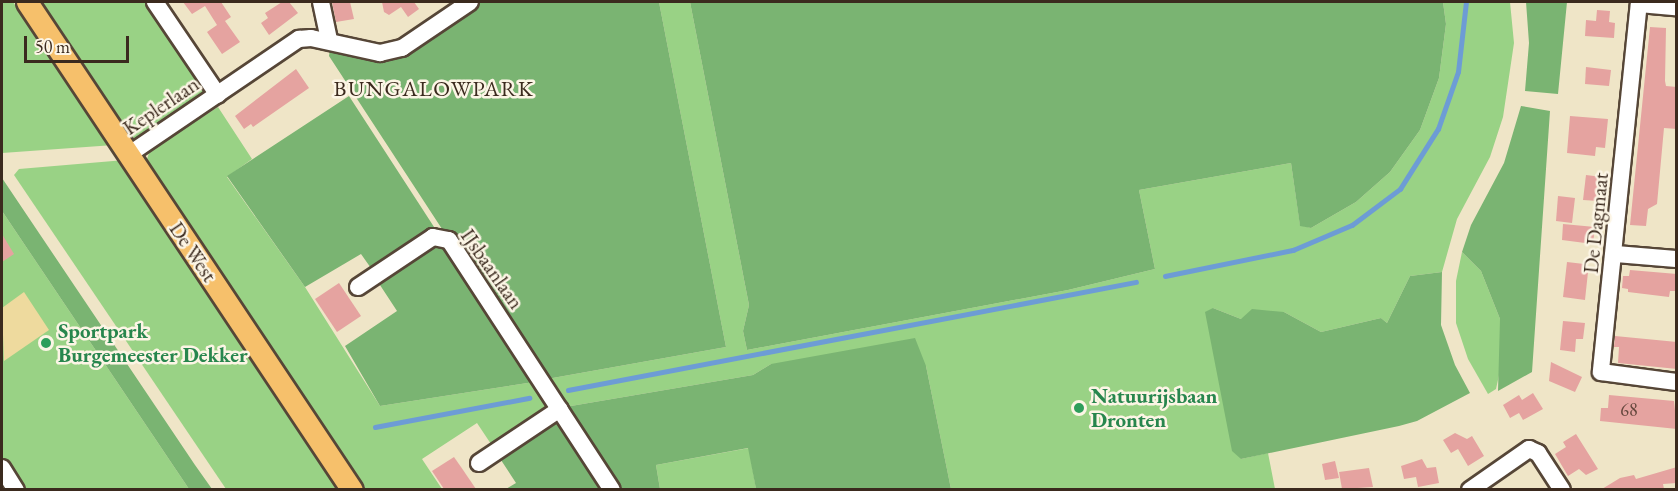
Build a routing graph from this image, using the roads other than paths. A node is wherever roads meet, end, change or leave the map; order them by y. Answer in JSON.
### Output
{"nodes":[{"id":1,"x":155,"y":2,"type":"edge"},
{"id":2,"x":321,"y":2,"type":"edge"},
{"id":3,"x":470,"y":2,"type":"edge"},
{"id":4,"x":1639,"y":3,"type":"edge"},
{"id":5,"x":27,"y":6,"type":"edge"},
{"id":6,"x":1677,"y":7,"type":"edge"},
{"id":7,"x":329,"y":41,"type":"junction"},
{"id":8,"x":218,"y":95,"type":"junction"},
{"id":9,"x":128,"y":155,"type":"junction"},
{"id":10,"x":1616,"y":254,"type":"junction"},
{"id":11,"x":1677,"y":259,"type":"edge"},
{"id":12,"x":358,"y":287,"type":"dead end"},
{"id":13,"x":1677,"y":382,"type":"edge"},
{"id":14,"x":560,"y":410,"type":"junction"},
{"id":15,"x":478,"y":463,"type":"dead end"},
{"id":16,"x":2,"y":468,"type":"edge"},
{"id":17,"x":16,"y":489,"type":"edge"},
{"id":18,"x":352,"y":489,"type":"edge"},
{"id":19,"x":612,"y":489,"type":"edge"},
{"id":20,"x":1470,"y":489,"type":"edge"},
{"id":21,"x":1562,"y":489,"type":"edge"}],
"edges":[{"from":1,"to":8,"type":"street","name":"Keplerlaan"},
{"from":2,"to":7,"type":"street"},
{"from":3,"to":7,"type":"street","name":"Keplerlaan"},
{"from":4,"to":6,"type":"street"},
{"from":4,"to":10,"type":"street","name":"De Dagmaat"},
{"from":5,"to":9,"type":"main road","name":"De West"},
{"from":7,"to":8,"type":"street","name":"Keplerlaan"},
{"from":8,"to":9,"type":"street","name":"Keplerlaan"},
{"from":9,"to":18,"type":"main road","name":"De West"},
{"from":10,"to":11,"type":"street"},
{"from":10,"to":13,"type":"street","name":"De Dagmaat"},
{"from":12,"to":14,"type":"street","name":"IJsbaanlaan"},
{"from":14,"to":15,"type":"street"},
{"from":14,"to":19,"type":"street","name":"IJsbaanlaan"},
{"from":16,"to":17,"type":"street"},
{"from":20,"to":21,"type":"street"}]}
